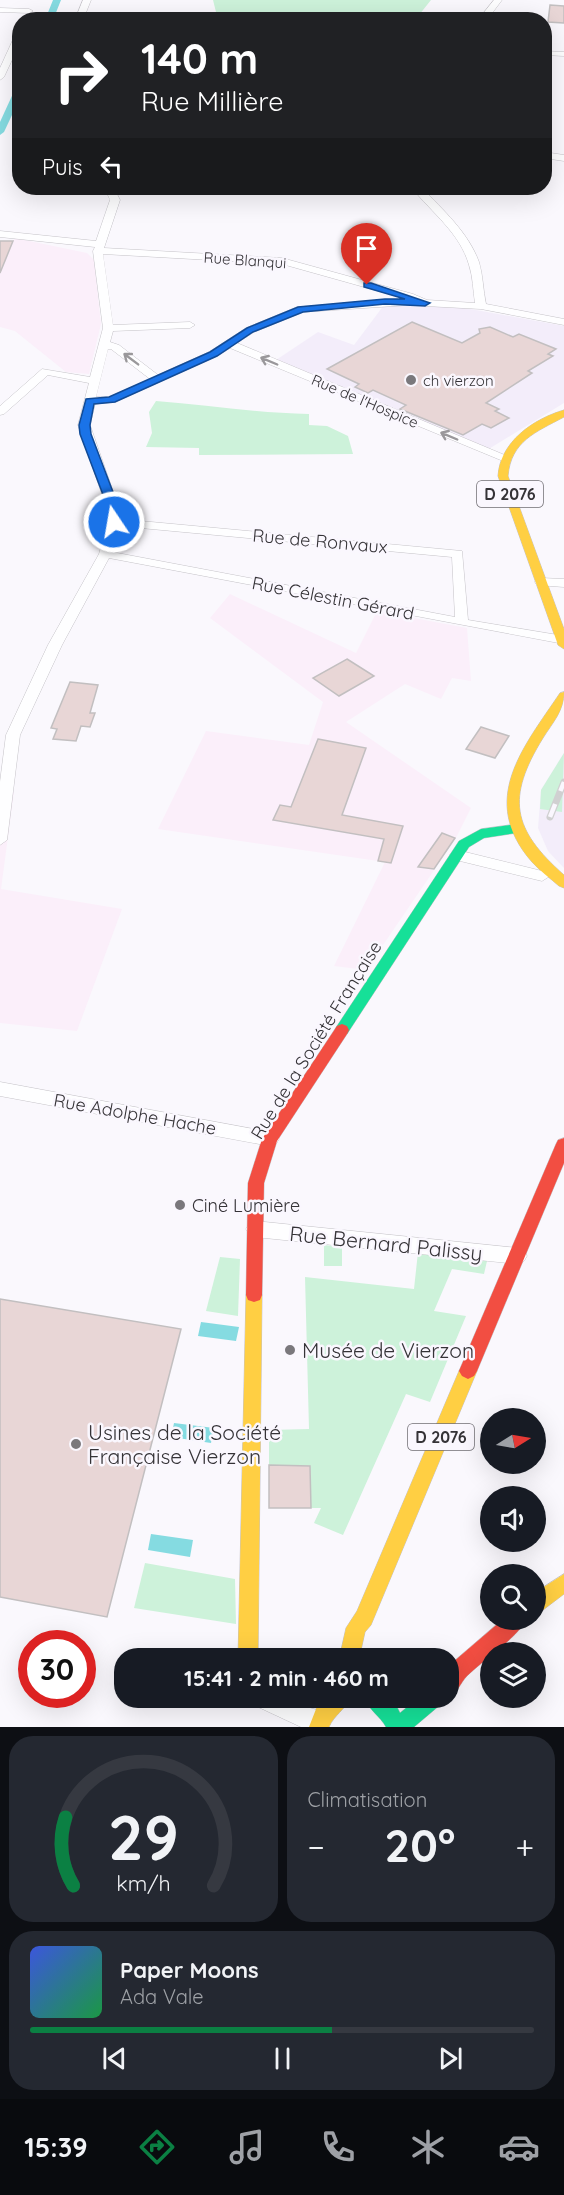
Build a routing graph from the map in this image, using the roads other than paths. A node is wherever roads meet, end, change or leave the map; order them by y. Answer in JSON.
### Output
{"nodes":[{"id":1,"x":498,"y":0,"type":"edge"},
{"id":2,"x":488,"y":12,"type":"edge"},
{"id":3,"x":12,"y":51,"type":"edge"},
{"id":4,"x":0,"y":77,"type":"edge"},
{"id":5,"x":113,"y":195,"type":"edge"},
{"id":6,"x":424,"y":195,"type":"edge"},
{"id":7,"x":0,"y":234,"type":"edge"},
{"id":8,"x":98,"y":248,"type":"junction"},
{"id":9,"x":425,"y":303,"type":"junction"},
{"id":10,"x":481,"y":306,"type":"junction"},
{"id":11,"x":564,"y":322,"type":"edge"},
{"id":12,"x":190,"y":325,"type":"dead end"},
{"id":13,"x":108,"y":328,"type":"junction"},
{"id":14,"x":227,"y":343,"type":"junction"},
{"id":15,"x":103,"y":344,"type":"junction"},
{"id":16,"x":157,"y":379,"type":"junction"},
{"id":17,"x":93,"y":381,"type":"junction"},
{"id":18,"x":89,"y":402,"type":"junction"},
{"id":19,"x":0,"y":412,"type":"edge"},
{"id":20,"x":564,"y":413,"type":"edge"},
{"id":21,"x":503,"y":458,"type":"junction"},
{"id":22,"x":114,"y":522,"type":"junction"},
{"id":23,"x":105,"y":554,"type":"junction"},
{"id":24,"x":541,"y":582,"type":"junction"},
{"id":25,"x":564,"y":583,"type":"edge"},
{"id":26,"x":462,"y":622,"type":"junction"},
{"id":27,"x":563,"y":642,"type":"edge"},
{"id":28,"x":564,"y":696,"type":"edge"},
{"id":29,"x":7,"y":735,"type":"edge"},
{"id":30,"x":518,"y":830,"type":"junction"},
{"id":31,"x":0,"y":840,"type":"edge"},
{"id":32,"x":457,"y":855,"type":"junction"},
{"id":33,"x":542,"y":876,"type":"dead end"},
{"id":34,"x":564,"y":883,"type":"edge"},
{"id":35,"x":0,"y":1089,"type":"edge"},
{"id":36,"x":270,"y":1139,"type":"junction"},
{"id":37,"x":564,"y":1144,"type":"edge"},
{"id":38,"x":255,"y":1229,"type":"junction"},
{"id":39,"x":518,"y":1256,"type":"junction"},
{"id":40,"x":564,"y":1583,"type":"edge"},
{"id":41,"x":546,"y":1596,"type":"edge"},
{"id":42,"x":364,"y":1618,"type":"junction"},
{"id":43,"x":504,"y":1630,"type":"edge"},
{"id":44,"x":248,"y":1648,"type":"edge"},
{"id":45,"x":351,"y":1648,"type":"edge"},
{"id":46,"x":365,"y":1648,"type":"edge"},
{"id":47,"x":459,"y":1667,"type":"edge"},
{"id":48,"x":285,"y":1708,"type":"edge"},
{"id":49,"x":328,"y":1708,"type":"edge"},
{"id":50,"x":389,"y":1708,"type":"edge"},
{"id":51,"x":421,"y":1708,"type":"edge"},
{"id":52,"x":320,"y":1724,"type":"edge"},
{"id":53,"x":398,"y":1727,"type":"edge"}],
"edges":[{"from":1,"to":2,"type":"street"},
{"from":3,"to":4,"type":"street"},
{"from":5,"to":8,"type":"street"},
{"from":6,"to":10,"type":"street"},
{"from":7,"to":8,"type":"street","name":"Rue Blanqui"},
{"from":8,"to":9,"type":"street","name":"Rue Blanqui"},
{"from":8,"to":13,"type":"street"},
{"from":9,"to":10,"type":"street","name":"Rue Blanqui"},
{"from":9,"to":14,"type":"street"},
{"from":10,"to":11,"type":"street","name":"Rue Blanqui"},
{"from":12,"to":13,"type":"street"},
{"from":13,"to":15,"type":"street"},
{"from":14,"to":16,"type":"street"},
{"from":21,"to":14,"type":"street","name":"Rue de l'Hospice","one_way":true},
{"from":16,"to":15,"type":"street","one_way":true},
{"from":15,"to":17,"type":"street"},
{"from":16,"to":18,"type":"street"},
{"from":17,"to":18,"type":"street"},
{"from":17,"to":19,"type":"street"},
{"from":18,"to":22,"type":"street"},
{"from":20,"to":21,"type":"main road","number":"D 2076"},
{"from":21,"to":24,"type":"main road","number":"D 2076"},
{"from":22,"to":23,"type":"street"},
{"from":22,"to":26,"type":"street","name":"Rue de Ronvaux"},
{"from":23,"to":26,"type":"street","name":"Rue Célestin Gérard"},
{"from":23,"to":29,"type":"street"},
{"from":24,"to":25,"type":"street"},
{"from":24,"to":27,"type":"main road","number":"D 2076"},
{"from":26,"to":27,"type":"street","name":"Rue Célestin Gérard"},
{"from":28,"to":30,"type":"main road"},
{"from":29,"to":31,"type":"street"},
{"from":30,"to":32,"type":"main road","name":"Rue de la Société Française"},
{"from":30,"to":34,"type":"main road"},
{"from":32,"to":33,"type":"street"},
{"from":32,"to":36,"type":"main road","name":"Rue de la Société Française"},
{"from":35,"to":36,"type":"street","name":"Rue Adolphe Hache"},
{"from":36,"to":38,"type":"main road","name":"Rue de la Société Française"},
{"from":37,"to":39,"type":"main road","number":"D 2076"},
{"from":38,"to":39,"type":"street","name":"Rue Bernard Palissy"},
{"from":38,"to":44,"type":"main road","name":"Rue de la Société Française"},
{"from":39,"to":42,"type":"main road","number":"D 2076"},
{"from":40,"to":41,"type":"main road"},
{"from":42,"to":45,"type":"main road","number":"D 2076"},
{"from":42,"to":46,"type":"main road","number":"D 2076"},
{"from":43,"to":47,"type":"main road"},
{"from":48,"to":52,"type":"street"},
{"from":49,"to":52,"type":"main road"},
{"from":50,"to":53,"type":"main road"},
{"from":51,"to":53,"type":"main road"}]}
